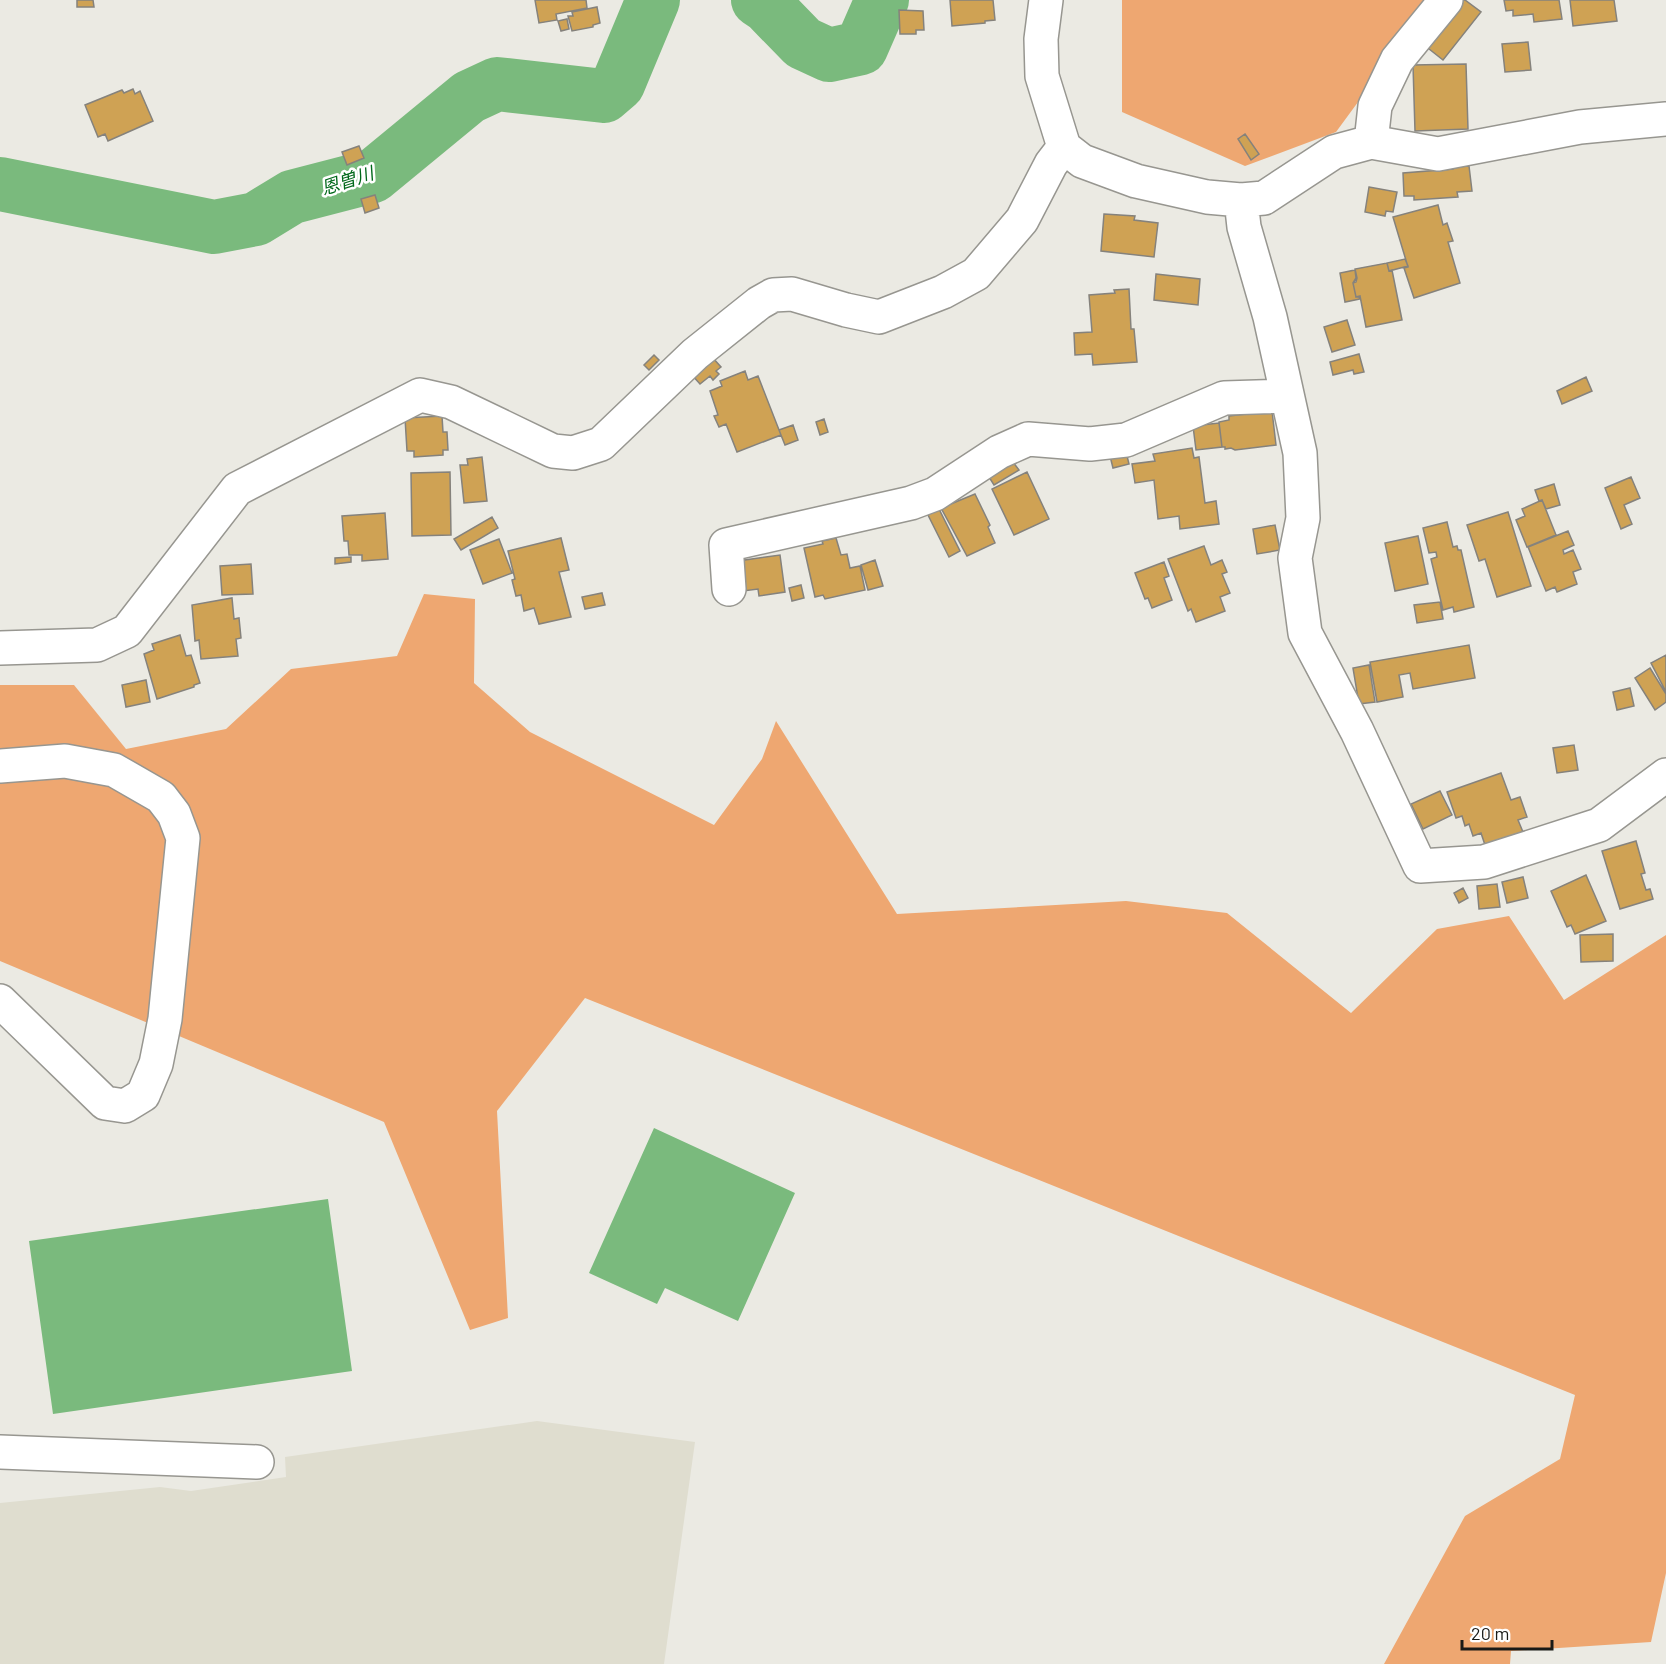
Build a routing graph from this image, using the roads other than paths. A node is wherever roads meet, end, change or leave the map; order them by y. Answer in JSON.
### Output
{"nodes":[{"id":1,"x":1046,"y":0,"type":"edge"},
{"id":2,"x":1446,"y":0,"type":"edge"},
{"id":3,"x":1666,"y":119,"type":"edge"},
{"id":4,"x":1371,"y":142,"type":"junction"},
{"id":5,"x":1064,"y":147,"type":"junction"},
{"id":6,"x":1240,"y":200,"type":"junction"},
{"id":7,"x":1287,"y":396,"type":"junction"},
{"id":8,"x":729,"y":589,"type":"dead end"},
{"id":9,"x":0,"y":648,"type":"edge"},
{"id":10,"x":0,"y":766,"type":"edge"},
{"id":11,"x":1666,"y":775,"type":"edge"},
{"id":12,"x":0,"y":1000,"type":"edge"},
{"id":13,"x":0,"y":1452,"type":"edge"},
{"id":14,"x":257,"y":1462,"type":"dead end"}],
"edges":[{"from":1,"to":5,"type":"street"},
{"from":2,"to":4,"type":"street"},
{"from":3,"to":4,"type":"street"},
{"from":4,"to":6,"type":"street"},
{"from":5,"to":6,"type":"street"},
{"from":5,"to":9,"type":"street"},
{"from":6,"to":7,"type":"street"},
{"from":7,"to":8,"type":"street"},
{"from":7,"to":11,"type":"street"},
{"from":10,"to":12,"type":"street"},
{"from":13,"to":14,"type":"street"}]}
